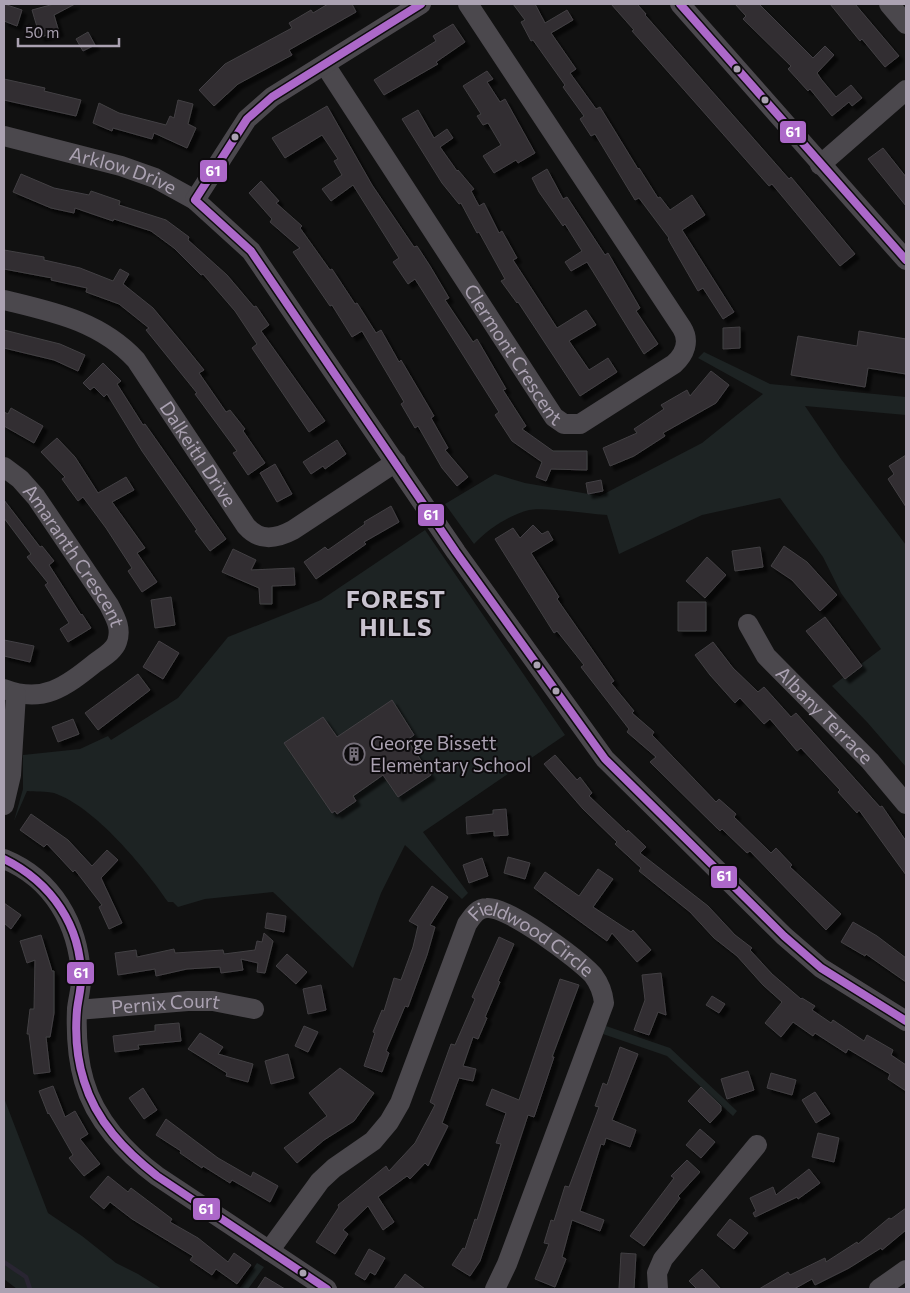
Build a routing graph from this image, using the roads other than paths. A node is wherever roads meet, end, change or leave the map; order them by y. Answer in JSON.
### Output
{"nodes":[{"id":1,"x":421,"y":4,"type":"edge"},
{"id":2,"x":468,"y":4,"type":"edge"},
{"id":3,"x":680,"y":4,"type":"edge"},
{"id":4,"x":888,"y":4,"type":"edge"},
{"id":5,"x":906,"y":24,"type":"edge"},
{"id":6,"x":326,"y":65,"type":"junction"},
{"id":7,"x":906,"y":90,"type":"edge"},
{"id":8,"x":4,"y":136,"type":"edge"},
{"id":9,"x":820,"y":165,"type":"junction"},
{"id":10,"x":196,"y":200,"type":"junction"},
{"id":11,"x":906,"y":260,"type":"edge"},
{"id":12,"x":4,"y":300,"type":"edge"},
{"id":13,"x":396,"y":462,"type":"junction"},
{"id":14,"x":4,"y":467,"type":"edge"},
{"id":15,"x":748,"y":624,"type":"dead end"},
{"id":16,"x":10,"y":691,"type":"edge"},
{"id":17,"x":906,"y":804,"type":"edge"},
{"id":18,"x":4,"y":805,"type":"edge"},
{"id":19,"x":4,"y":859,"type":"edge"},
{"id":20,"x":254,"y":1009,"type":"dead end"},
{"id":21,"x":77,"y":1010,"type":"junction"},
{"id":22,"x":906,"y":1021,"type":"edge"},
{"id":23,"x":757,"y":1145,"type":"dead end"},
{"id":24,"x":269,"y":1251,"type":"junction"},
{"id":25,"x":906,"y":1270,"type":"edge"},
{"id":26,"x":327,"y":1289,"type":"edge"},
{"id":27,"x":495,"y":1289,"type":"edge"},
{"id":28,"x":658,"y":1289,"type":"edge"},
{"id":29,"x":879,"y":1289,"type":"edge"}],
"edges":[{"from":1,"to":6,"type":"street"},
{"from":2,"to":6,"type":"street","name":"Clermont Crescent"},
{"from":3,"to":9,"type":"street"},
{"from":4,"to":5,"type":"street"},
{"from":6,"to":10,"type":"street"},
{"from":7,"to":9,"type":"street"},
{"from":8,"to":10,"type":"street","name":"Arklow Drive"},
{"from":9,"to":11,"type":"street"},
{"from":10,"to":13,"type":"street","name":"Arklow Drive"},
{"from":12,"to":13,"type":"street","name":"Dalkeith Drive"},
{"from":13,"to":22,"type":"street","name":"Arklow Drive"},
{"from":14,"to":16,"type":"street","name":"Amaranth Crescent"},
{"from":15,"to":17,"type":"street","name":"Albany Terrace"},
{"from":16,"to":18,"type":"street"},
{"from":19,"to":21,"type":"street"},
{"from":20,"to":21,"type":"street","name":"Pernix Court"},
{"from":21,"to":24,"type":"street"},
{"from":23,"to":28,"type":"street"},
{"from":24,"to":26,"type":"street"},
{"from":24,"to":27,"type":"street","name":"Fieldwood Circle"},
{"from":25,"to":29,"type":"street"}]}
